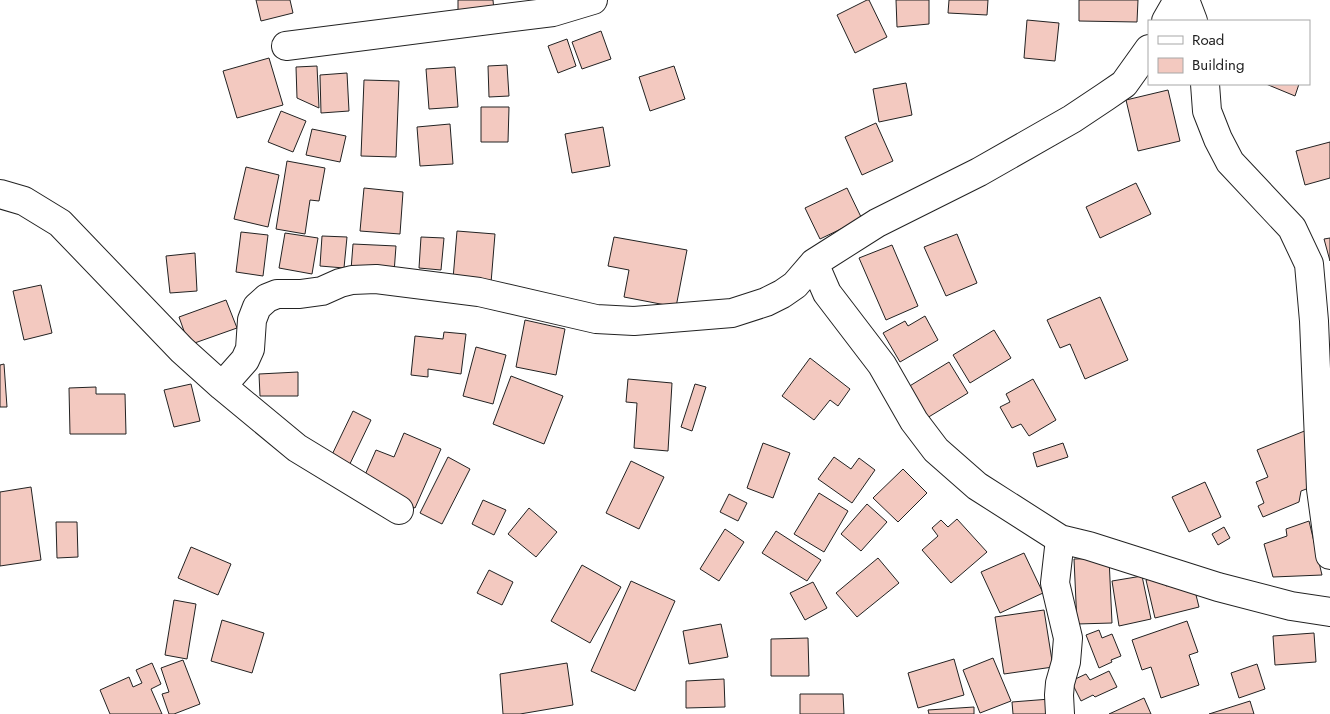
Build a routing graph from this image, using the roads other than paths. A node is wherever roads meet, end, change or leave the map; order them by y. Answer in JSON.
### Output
{"nodes":[{"id":1,"x":593,"y":0,"type":"edge"},
{"id":2,"x":1178,"y":0,"type":"edge"},
{"id":3,"x":1185,"y":0,"type":"edge"},
{"id":4,"x":1167,"y":20,"type":"edge"},
{"id":5,"x":1193,"y":20,"type":"edge"},
{"id":6,"x":286,"y":46,"type":"dead end"},
{"id":7,"x":1148,"y":50,"type":"edge"},
{"id":8,"x":1205,"y":85,"type":"edge"},
{"id":9,"x":0,"y":194,"type":"edge"},
{"id":10,"x":814,"y":263,"type":"junction"},
{"id":11,"x":222,"y":386,"type":"junction"},
{"id":12,"x":398,"y":510,"type":"dead end"},
{"id":13,"x":1060,"y":539,"type":"junction"},
{"id":14,"x":1330,"y":556,"type":"edge"},
{"id":15,"x":1330,"y":612,"type":"edge"},
{"id":16,"x":1060,"y":714,"type":"edge"}],
"edges":[{"from":1,"to":6,"type":"street"},
{"from":2,"to":4,"type":"street"},
{"from":3,"to":5,"type":"street"},
{"from":7,"to":10,"type":"street"},
{"from":8,"to":14,"type":"street"},
{"from":9,"to":11,"type":"street"},
{"from":10,"to":11,"type":"street"},
{"from":10,"to":13,"type":"street"},
{"from":11,"to":12,"type":"street"},
{"from":13,"to":15,"type":"street"},
{"from":13,"to":16,"type":"street"}]}
